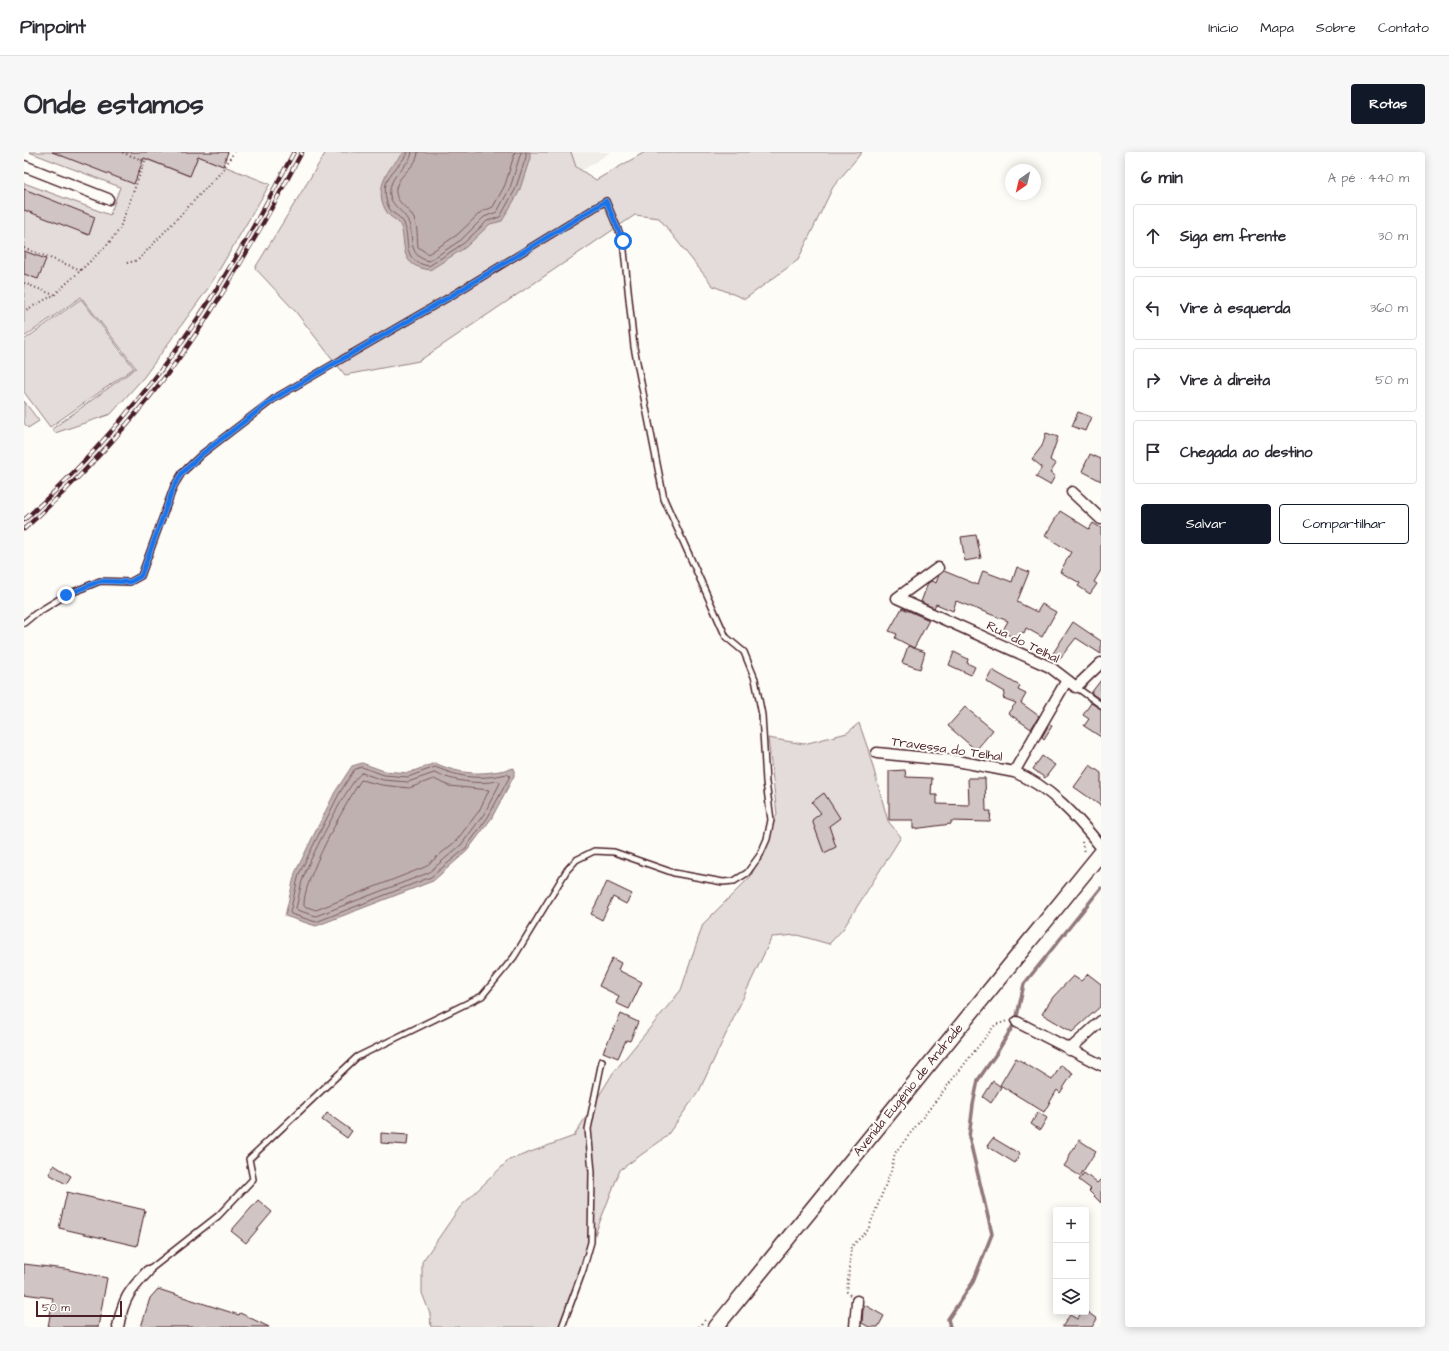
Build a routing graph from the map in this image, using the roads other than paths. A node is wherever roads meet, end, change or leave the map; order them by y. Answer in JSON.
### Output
{"nodes":[{"id":1,"x":24,"y":166,"type":"edge"},
{"id":2,"x":108,"y":198,"type":"dead end"},
{"id":3,"x":1072,"y":492,"type":"dead end"},
{"id":4,"x":1101,"y":519,"type":"edge"},
{"id":5,"x":938,"y":568,"type":"dead end"},
{"id":6,"x":24,"y":623,"type":"edge"},
{"id":7,"x":1101,"y":663,"type":"edge"},
{"id":8,"x":1067,"y":680,"type":"junction"},
{"id":9,"x":1076,"y":687,"type":"junction"},
{"id":10,"x":1101,"y":705,"type":"edge"},
{"id":11,"x":876,"y":753,"type":"dead end"},
{"id":12,"x":1014,"y":772,"type":"junction"},
{"id":13,"x":1101,"y":848,"type":"edge"},
{"id":14,"x":1101,"y":853,"type":"edge"},
{"id":15,"x":1101,"y":1021,"type":"edge"},
{"id":16,"x":1017,"y":1022,"type":"road end"},
{"id":17,"x":1069,"y":1050,"type":"junction"},
{"id":18,"x":602,"y":1061,"type":"dead end"},
{"id":19,"x":1101,"y":1065,"type":"edge"},
{"id":20,"x":148,"y":1271,"type":"joint"},
{"id":21,"x":857,"y":1301,"type":"road end"},
{"id":22,"x":118,"y":1327,"type":"edge"},
{"id":23,"x":562,"y":1327,"type":"edge"},
{"id":24,"x":716,"y":1327,"type":"edge"},
{"id":25,"x":855,"y":1327,"type":"edge"}],
"edges":[{"from":1,"to":2,"type":"street"},
{"from":3,"to":4,"type":"street"},
{"from":5,"to":8,"type":"street","name":"Rua do Telhal"},
{"from":6,"to":20,"type":"lane"},
{"from":7,"to":9,"type":"street"},
{"from":8,"to":9,"type":"street"},
{"from":8,"to":12,"type":"street","name":"Rua do Telhal"},
{"from":9,"to":10,"type":"lane"},
{"from":11,"to":12,"type":"street","name":"Travessa do Telhal"},
{"from":12,"to":13,"type":"street"},
{"from":14,"to":24,"type":"main road","name":"Avenida Eugénio de Andrade"},
{"from":15,"to":17,"type":"street"},
{"from":16,"to":17,"type":"street"},
{"from":17,"to":19,"type":"street"},
{"from":18,"to":23,"type":"lane"},
{"from":20,"to":22,"type":"street"},
{"from":21,"to":25,"type":"street"}]}
